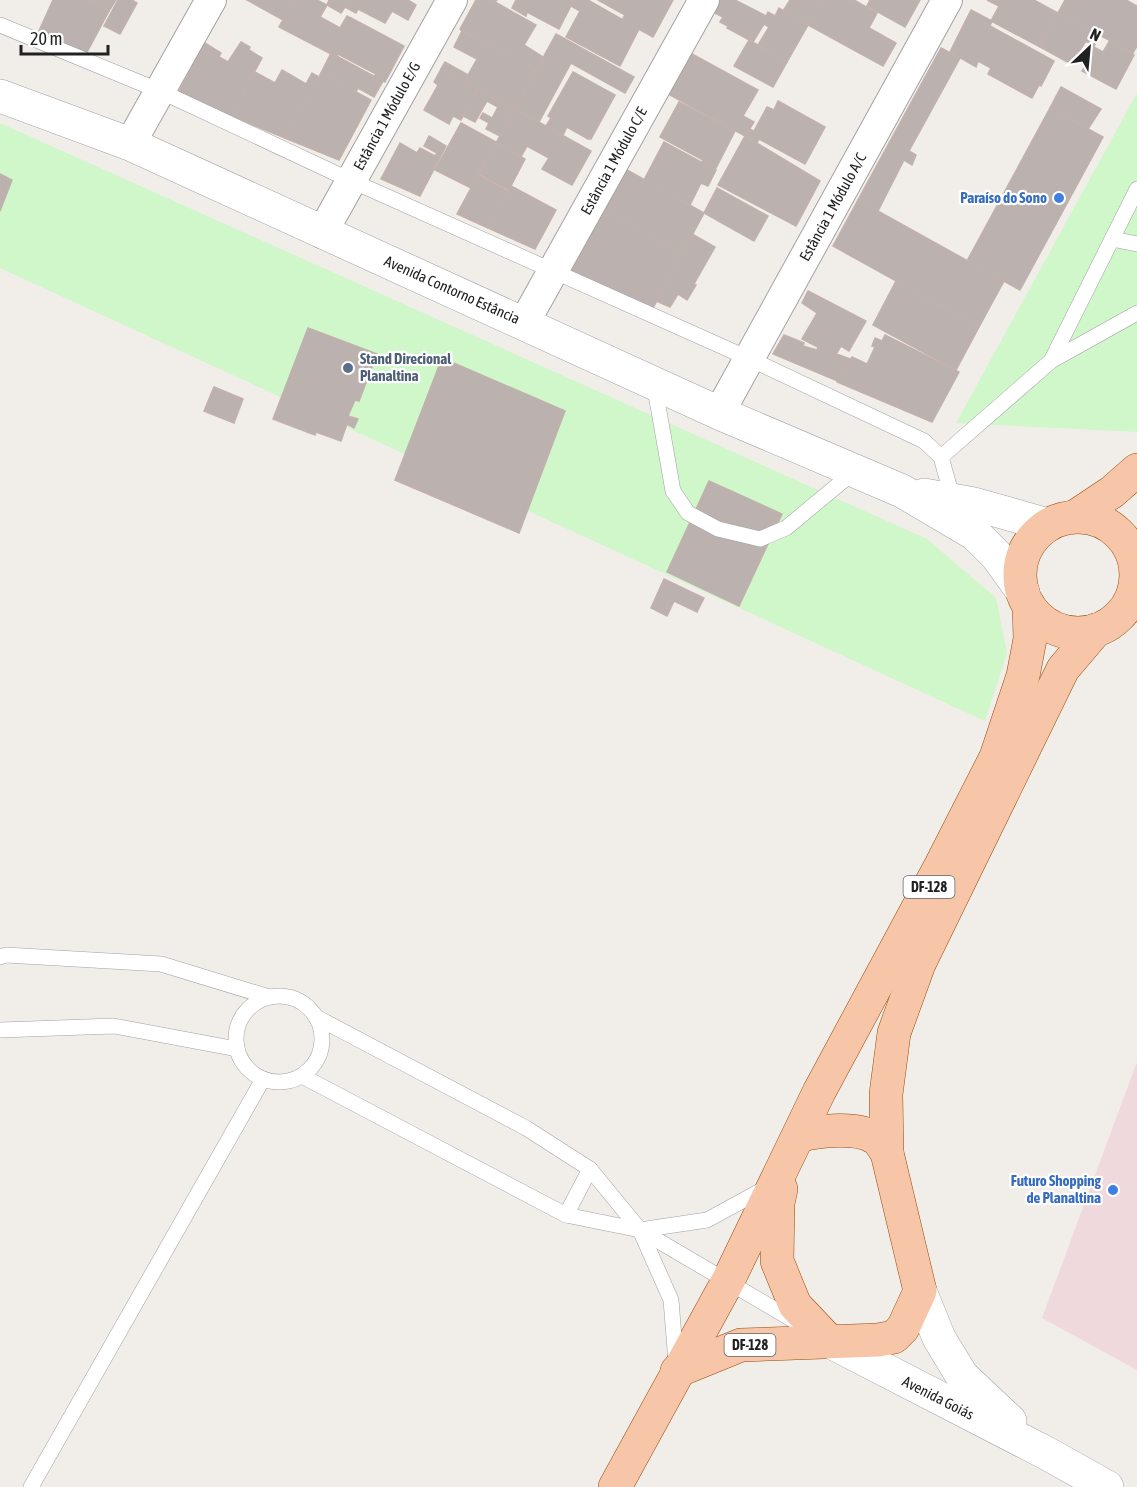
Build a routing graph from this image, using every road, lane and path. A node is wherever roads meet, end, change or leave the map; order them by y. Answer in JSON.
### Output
{"nodes":[{"id":1,"x":211,"y":0,"type":"edge"},
{"id":2,"x":452,"y":0,"type":"edge"},
{"id":3,"x":704,"y":0,"type":"edge"},
{"id":4,"x":946,"y":0,"type":"edge"},
{"id":5,"x":0,"y":25,"type":"edge"},
{"id":6,"x":160,"y":91,"type":"junction"},
{"id":7,"x":0,"y":96,"type":"edge"},
{"id":8,"x":130,"y":144,"type":"junction"},
{"id":9,"x":352,"y":181,"type":"junction"},
{"id":10,"x":1137,"y":189,"type":"edge"},
{"id":11,"x":322,"y":233,"type":"junction"},
{"id":12,"x":1112,"y":239,"type":"junction"},
{"id":13,"x":1137,"y":244,"type":"edge"},
{"id":14,"x":554,"y":270,"type":"junction"},
{"id":15,"x":1137,"y":313,"type":"edge"},
{"id":16,"x":524,"y":323,"type":"junction"},
{"id":17,"x":750,"y":359,"type":"junction"},
{"id":18,"x":1052,"y":361,"type":"junction"},
{"id":19,"x":654,"y":383,"type":"junction"},
{"id":20,"x":719,"y":412,"type":"junction"},
{"id":21,"x":941,"y":457,"type":"junction"},
{"id":22,"x":856,"y":470,"type":"junction"},
{"id":23,"x":1137,"y":470,"type":"edge"},
{"id":24,"x":902,"y":491,"type":"junction"},
{"id":25,"x":953,"y":500,"type":"junction"},
{"id":26,"x":1062,"y":521,"type":"junction"},
{"id":27,"x":1137,"y":572,"type":"edge"},
{"id":28,"x":1026,"y":599,"type":"junction"},
{"id":29,"x":1096,"y":630,"type":"junction"},
{"id":30,"x":0,"y":957,"type":"edge"},
{"id":31,"x":269,"y":997,"type":"junction"},
{"id":32,"x":316,"y":1017,"type":"junction"},
{"id":33,"x":0,"y":1030,"type":"edge"},
{"id":34,"x":237,"y":1048,"type":"junction"},
{"id":35,"x":302,"y":1076,"type":"junction"},
{"id":36,"x":263,"y":1078,"type":"junction"},
{"id":37,"x":795,"y":1145,"type":"junction"},
{"id":38,"x":887,"y":1154,"type":"junction"},
{"id":39,"x":590,"y":1169,"type":"junction"},
{"id":40,"x":566,"y":1215,"type":"junction"},
{"id":41,"x":640,"y":1230,"type":"junction"},
{"id":42,"x":729,"y":1281,"type":"junction"},
{"id":43,"x":920,"y":1291,"type":"junction"},
{"id":44,"x":829,"y":1341,"type":"junction"},
{"id":45,"x":677,"y":1371,"type":"junction"},
{"id":46,"x":1048,"y":1454,"type":"junction"},
{"id":47,"x":31,"y":1487,"type":"edge"},
{"id":48,"x":615,"y":1487,"type":"edge"},
{"id":49,"x":1107,"y":1487,"type":"edge"}],
"edges":[{"from":1,"to":6,"type":"street"},
{"from":2,"to":9,"type":"street","name":"Estância 1 Módulo E/G"},
{"from":3,"to":14,"type":"street","name":"Estância 1 Módulo C/E"},
{"from":4,"to":17,"type":"street","name":"Estância 1 Módulo A/C"},
{"from":5,"to":6,"type":"lane"},
{"from":6,"to":8,"type":"street"},
{"from":6,"to":9,"type":"lane"},
{"from":7,"to":8,"type":"street","name":"Avenida Contorno Estância"},
{"from":8,"to":11,"type":"street","name":"Avenida Contorno Estância"},
{"from":9,"to":11,"type":"street","name":"Estância 1 Módulo E/G"},
{"from":9,"to":14,"type":"lane"},
{"from":10,"to":12,"type":"lane"},
{"from":11,"to":16,"type":"street","name":"Avenida Contorno Estância"},
{"from":12,"to":13,"type":"lane"},
{"from":12,"to":18,"type":"lane"},
{"from":14,"to":16,"type":"street","name":"Estância 1 Módulo C/E"},
{"from":14,"to":17,"type":"lane"},
{"from":15,"to":18,"type":"lane"},
{"from":16,"to":19,"type":"street","name":"Avenida Contorno Estância"},
{"from":17,"to":20,"type":"street","name":"Estância 1 Módulo A/C"},
{"from":17,"to":21,"type":"lane"},
{"from":18,"to":21,"type":"lane"},
{"from":19,"to":20,"type":"street","name":"Avenida Contorno Estância"},
{"from":19,"to":22,"type":"lane"},
{"from":20,"to":22,"type":"street","name":"Avenida Contorno Estância"},
{"from":21,"to":25,"type":"lane"},
{"from":22,"to":24,"type":"street","name":"Avenida Contorno Estância"},
{"from":23,"to":26,"type":"main road","number":"DF-128"},
{"from":24,"to":25,"type":"street","name":"Avenida Contorno Estância"},
{"from":24,"to":28,"type":"street","name":"Avenida Contorno Estância"},
{"from":25,"to":26,"type":"street","name":"Avenida Contorno Estância"},
{"from":26,"to":27,"type":"main road","number":"DF-128"},
{"from":26,"to":28,"type":"main road","number":"DF-128"},
{"from":27,"to":29,"type":"main road","number":"DF-128"},
{"from":28,"to":29,"type":"main road"},
{"from":28,"to":37,"type":"main road","name":"DF-128","number":"DF-128"},
{"from":29,"to":38,"type":"main road","name":"DF-128","number":"DF-128"},
{"from":30,"to":31,"type":"lane"},
{"from":31,"to":32,"type":"lane"},
{"from":31,"to":34,"type":"lane"},
{"from":32,"to":35,"type":"lane"},
{"from":32,"to":39,"type":"lane"},
{"from":33,"to":34,"type":"lane"},
{"from":34,"to":36,"type":"lane"},
{"from":35,"to":36,"type":"lane"},
{"from":35,"to":40,"type":"lane"},
{"from":36,"to":47,"type":"lane"},
{"from":37,"to":38,"type":"main road"},
{"from":37,"to":41,"type":"lane"},
{"from":37,"to":42,"type":"main road","name":"DF-128","number":"DF-128"},
{"from":37,"to":44,"type":"main road"},
{"from":38,"to":43,"type":"main road","number":"DF-128"},
{"from":39,"to":40,"type":"lane"},
{"from":39,"to":41,"type":"lane"},
{"from":40,"to":41,"type":"lane"},
{"from":41,"to":42,"type":"lane"},
{"from":41,"to":45,"type":"lane"},
{"from":42,"to":44,"type":"lane"},
{"from":42,"to":45,"type":"main road","name":"DF-128","number":"DF-128"},
{"from":43,"to":44,"type":"main road","number":"DF-128"},
{"from":43,"to":46,"type":"street","name":"Avenida Goiás"},
{"from":44,"to":45,"type":"main road","name":"DF-128","number":"DF-128"},
{"from":44,"to":46,"type":"street","name":"Avenida Goiás"},
{"from":45,"to":48,"type":"main road","name":"DF-128","number":"DF-128"},
{"from":46,"to":49,"type":"street","name":"Avenida Goiás"}]}
